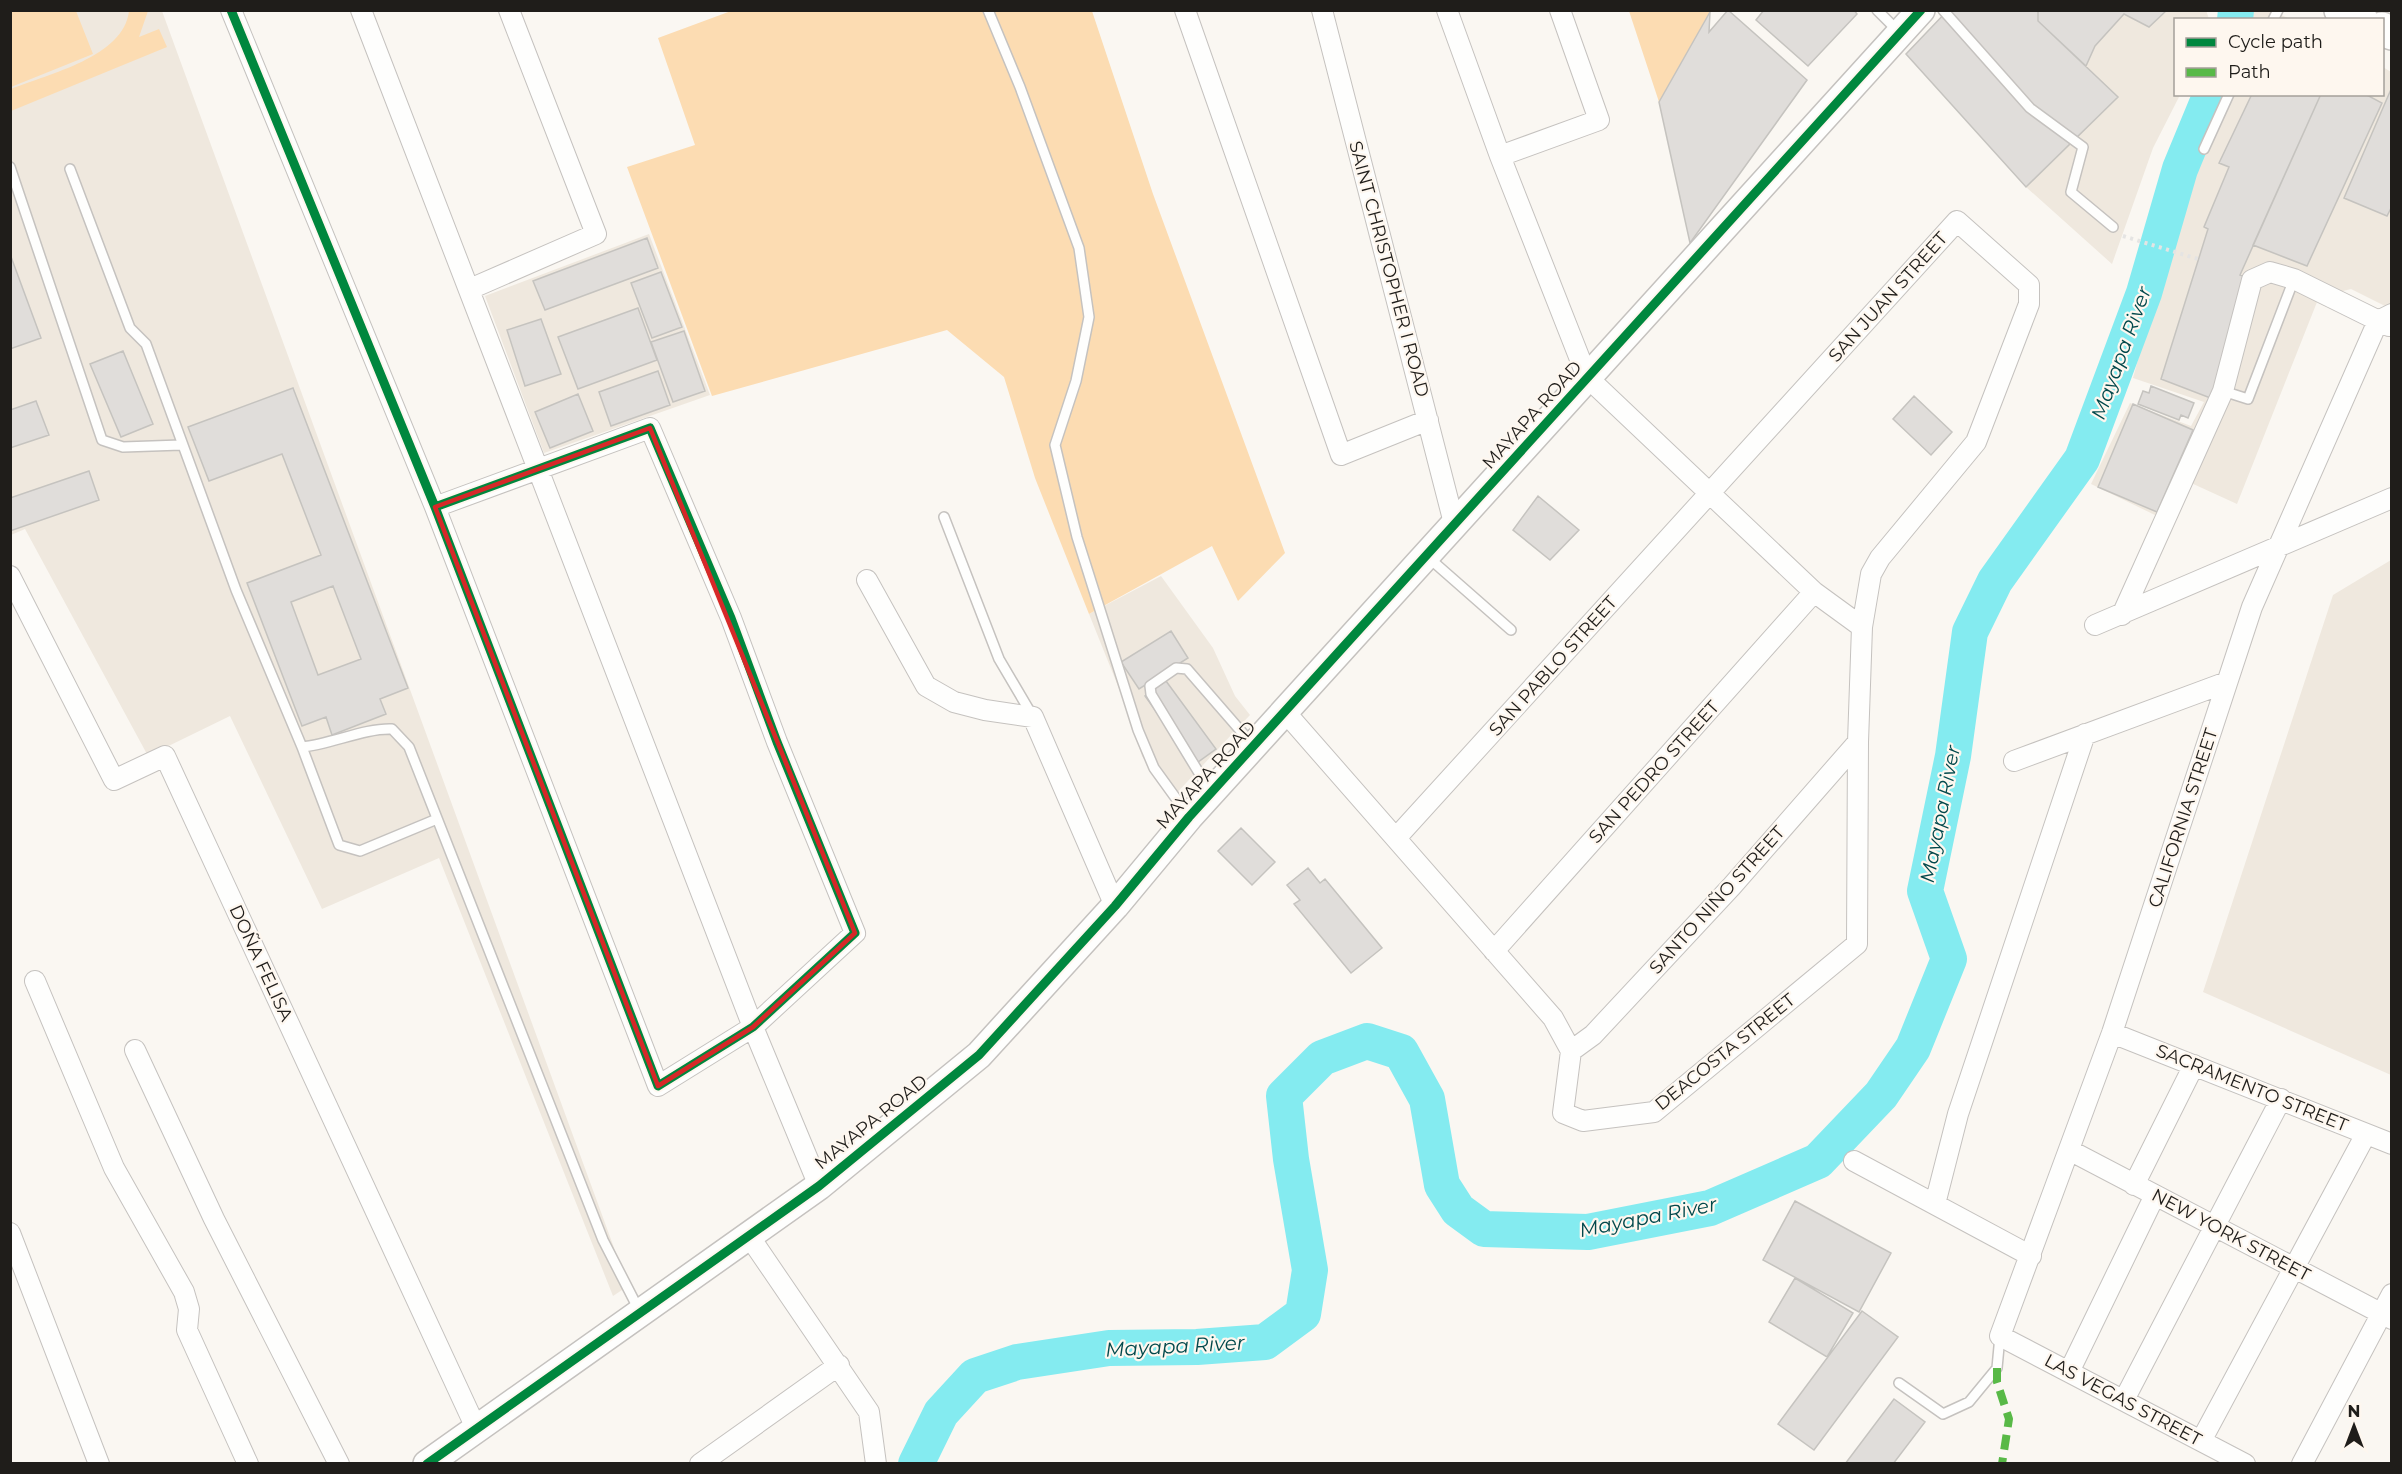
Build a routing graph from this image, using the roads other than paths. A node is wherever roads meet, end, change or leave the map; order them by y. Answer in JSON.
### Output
{"nodes":[{"id":1,"x":231,"y":10,"type":"edge"},
{"id":2,"x":361,"y":10,"type":"edge"},
{"id":3,"x":509,"y":10,"type":"edge"},
{"id":4,"x":988,"y":10,"type":"edge"},
{"id":5,"x":1185,"y":10,"type":"edge"},
{"id":6,"x":1322,"y":10,"type":"edge"},
{"id":7,"x":1447,"y":10,"type":"edge"},
{"id":8,"x":1560,"y":10,"type":"edge"},
{"id":9,"x":1877,"y":10,"type":"edge"},
{"id":10,"x":1921,"y":10,"type":"edge"},
{"id":11,"x":1944,"y":10,"type":"edge"},
{"id":12,"x":1900,"y":33,"type":"junction"},
{"id":13,"x":2228,"y":96,"type":"edge"},
{"id":14,"x":2204,"y":149,"type":"dead end"},
{"id":15,"x":1500,"y":156,"type":"junction"},
{"id":16,"x":10,"y":167,"type":"edge"},
{"id":17,"x":70,"y":169,"type":"dead end"},
{"id":18,"x":2113,"y":226,"type":"road end"},
{"id":19,"x":2294,"y":279,"type":"junction"},
{"id":20,"x":470,"y":289,"type":"junction"},
{"id":21,"x":2387,"y":321,"type":"edge"},
{"id":22,"x":1587,"y":377,"type":"junction"},
{"id":23,"x":2223,"y":391,"type":"junction"},
{"id":24,"x":1428,"y":420,"type":"junction"},
{"id":25,"x":181,"y":445,"type":"junction"},
{"id":26,"x":539,"y":469,"type":"junction"},
{"id":27,"x":1709,"y":494,"type":"junction"},
{"id":28,"x":2391,"y":498,"type":"edge"},
{"id":29,"x":435,"y":507,"type":"junction"},
{"id":30,"x":944,"y":518,"type":"dead end"},
{"id":31,"x":1455,"y":527,"type":"junction"},
{"id":32,"x":2280,"y":546,"type":"junction"},
{"id":33,"x":1428,"y":556,"type":"junction"},
{"id":34,"x":10,"y":576,"type":"edge"},
{"id":35,"x":867,"y":580,"type":"dead end"},
{"id":36,"x":1814,"y":592,"type":"junction"},
{"id":37,"x":2122,"y":615,"type":"junction"},
{"id":38,"x":2095,"y":625,"type":"dead end"},
{"id":39,"x":1862,"y":627,"type":"junction"},
{"id":40,"x":1511,"y":630,"type":"dead end"},
{"id":41,"x":2227,"y":682,"type":"junction"},
{"id":42,"x":1286,"y":713,"type":"junction"},
{"id":43,"x":1033,"y":717,"type":"junction"},
{"id":44,"x":2085,"y":734,"type":"junction"},
{"id":45,"x":1858,"y":742,"type":"junction"},
{"id":46,"x":1254,"y":746,"type":"junction"},
{"id":47,"x":302,"y":747,"type":"junction"},
{"id":48,"x":2014,"y":761,"type":"dead end"},
{"id":49,"x":1211,"y":793,"type":"junction"},
{"id":50,"x":1189,"y":817,"type":"junction"},
{"id":51,"x":437,"y":819,"type":"junction"},
{"id":52,"x":1396,"y":838,"type":"junction"},
{"id":53,"x":1115,"y":906,"type":"junction"},
{"id":54,"x":1494,"y":951,"type":"junction"},
{"id":55,"x":35,"y":981,"type":"dead end"},
{"id":56,"x":753,"y":1027,"type":"junction"},
{"id":57,"x":2112,"y":1032,"type":"junction"},
{"id":58,"x":135,"y":1050,"type":"dead end"},
{"id":59,"x":1571,"y":1051,"type":"junction"},
{"id":60,"x":2194,"y":1065,"type":"junction"},
{"id":61,"x":2281,"y":1100,"type":"junction"},
{"id":62,"x":2366,"y":1134,"type":"junction"},
{"id":63,"x":2391,"y":1144,"type":"edge"},
{"id":64,"x":2071,"y":1151,"type":"junction"},
{"id":65,"x":1854,"y":1161,"type":"dead end"},
{"id":66,"x":2134,"y":1185,"type":"junction"},
{"id":67,"x":819,"y":1186,"type":"junction"},
{"id":68,"x":2155,"y":1195,"type":"junction"},
{"id":69,"x":1935,"y":1204,"type":"junction"},
{"id":70,"x":2216,"y":1228,"type":"junction"},
{"id":71,"x":10,"y":1233,"type":"edge"},
{"id":72,"x":749,"y":1236,"type":"junction"},
{"id":73,"x":2031,"y":1256,"type":"junction"},
{"id":74,"x":2295,"y":1269,"type":"junction"},
{"id":75,"x":2391,"y":1294,"type":"edge"},
{"id":76,"x":640,"y":1312,"type":"junction"},
{"id":77,"x":2386,"y":1317,"type":"edge"},
{"id":78,"x":2000,"y":1336,"type":"junction"},
{"id":79,"x":839,"y":1365,"type":"junction"},
{"id":80,"x":2069,"y":1372,"type":"junction"},
{"id":81,"x":1899,"y":1383,"type":"dead end"},
{"id":82,"x":2124,"y":1400,"type":"junction"},
{"id":83,"x":476,"y":1428,"type":"junction"},
{"id":84,"x":2201,"y":1441,"type":"junction"},
{"id":85,"x":99,"y":1464,"type":"edge"},
{"id":86,"x":248,"y":1464,"type":"edge"},
{"id":87,"x":339,"y":1464,"type":"edge"},
{"id":88,"x":427,"y":1464,"type":"edge"},
{"id":89,"x":700,"y":1464,"type":"edge"},
{"id":90,"x":876,"y":1464,"type":"edge"},
{"id":91,"x":2245,"y":1464,"type":"edge"},
{"id":92,"x":2302,"y":1464,"type":"edge"}],
"edges":[{"from":1,"to":29,"type":"street"},
{"from":2,"to":20,"type":"street"},
{"from":3,"to":20,"type":"street"},
{"from":4,"to":50,"type":"lane"},
{"from":5,"to":24,"type":"street"},
{"from":6,"to":24,"type":"street","name":"SAINT CHRISTOPHER I ROAD"},
{"from":7,"to":15,"type":"street"},
{"from":8,"to":15,"type":"street"},
{"from":9,"to":12,"type":"lane"},
{"from":10,"to":12,"type":"main road","name":"MAYAPA ROAD"},
{"from":11,"to":18,"type":"lane"},
{"from":12,"to":22,"type":"main road","name":"MAYAPA ROAD"},
{"from":13,"to":14,"type":"lane"},
{"from":15,"to":22,"type":"street"},
{"from":16,"to":25,"type":"lane"},
{"from":17,"to":25,"type":"lane"},
{"from":19,"to":21,"type":"street"},
{"from":19,"to":23,"type":"lane"},
{"from":19,"to":23,"type":"street"},
{"from":20,"to":26,"type":"street"},
{"from":21,"to":32,"type":"street","name":"CALIFORNIA STREET"},
{"from":22,"to":27,"type":"street"},
{"from":22,"to":31,"type":"main road","name":"MAYAPA ROAD"},
{"from":23,"to":37,"type":"street"},
{"from":24,"to":31,"type":"street","name":"SAINT CHRISTOPHER I ROAD"},
{"from":25,"to":47,"type":"lane"},
{"from":26,"to":29,"type":"street"},
{"from":26,"to":56,"type":"street"},
{"from":26,"to":56,"type":"street"},
{"from":27,"to":36,"type":"street"},
{"from":27,"to":39,"type":"street","name":"SAN JUAN STREET"},
{"from":27,"to":52,"type":"street","name":"SAN PABLO STREET"},
{"from":28,"to":32,"type":"street"},
{"from":29,"to":56,"type":"street"},
{"from":30,"to":43,"type":"lane"},
{"from":31,"to":33,"type":"main road","name":"MAYAPA ROAD"},
{"from":32,"to":37,"type":"street"},
{"from":32,"to":41,"type":"street","name":"CALIFORNIA STREET"},
{"from":33,"to":40,"type":"lane"},
{"from":33,"to":42,"type":"main road","name":"MAYAPA ROAD"},
{"from":34,"to":83,"type":"street","name":"DOÑA FELISA"},
{"from":35,"to":43,"type":"street"},
{"from":36,"to":39,"type":"street"},
{"from":36,"to":54,"type":"street","name":"SAN PEDRO STREET"},
{"from":37,"to":38,"type":"street"},
{"from":39,"to":45,"type":"street","name":"DEACOSTA STREET"},
{"from":41,"to":44,"type":"street"},
{"from":41,"to":57,"type":"street","name":"CALIFORNIA STREET"},
{"from":42,"to":46,"type":"main road","name":"MAYAPA ROAD"},
{"from":42,"to":52,"type":"street"},
{"from":43,"to":53,"type":"street"},
{"from":44,"to":48,"type":"street"},
{"from":44,"to":69,"type":"street"},
{"from":45,"to":59,"type":"street","name":"SANTO NIÑO STREET"},
{"from":45,"to":59,"type":"street","name":"DEACOSTA STREET"},
{"from":46,"to":49,"type":"main road","name":"MAYAPA ROAD"},
{"from":46,"to":49,"type":"lane"},
{"from":47,"to":51,"type":"lane"},
{"from":47,"to":51,"type":"lane"},
{"from":49,"to":50,"type":"main road","name":"MAYAPA ROAD"},
{"from":50,"to":53,"type":"main road","name":"MAYAPA ROAD"},
{"from":51,"to":76,"type":"lane"},
{"from":52,"to":54,"type":"street"},
{"from":53,"to":67,"type":"main road","name":"MAYAPA ROAD"},
{"from":54,"to":59,"type":"street"},
{"from":55,"to":86,"type":"street"},
{"from":56,"to":67,"type":"street"},
{"from":57,"to":60,"type":"street","name":"SACRAMENTO STREET"},
{"from":57,"to":64,"type":"street","name":"CALIFORNIA STREET"},
{"from":58,"to":87,"type":"street"},
{"from":60,"to":61,"type":"street","name":"SACRAMENTO STREET"},
{"from":60,"to":66,"type":"street"},
{"from":61,"to":62,"type":"street","name":"SACRAMENTO STREET"},
{"from":61,"to":70,"type":"street"},
{"from":62,"to":63,"type":"street","name":"SACRAMENTO STREET"},
{"from":62,"to":74,"type":"street"},
{"from":64,"to":66,"type":"street","name":"NEW YORK STREET"},
{"from":64,"to":73,"type":"street","name":"CALIFORNIA STREET"},
{"from":65,"to":69,"type":"street"},
{"from":66,"to":68,"type":"street","name":"NEW YORK STREET"},
{"from":67,"to":72,"type":"main road","name":"MAYAPA ROAD"},
{"from":68,"to":70,"type":"street","name":"NEW YORK STREET"},
{"from":68,"to":80,"type":"street"},
{"from":69,"to":73,"type":"street"},
{"from":70,"to":74,"type":"street","name":"NEW YORK STREET"},
{"from":70,"to":82,"type":"street"},
{"from":71,"to":85,"type":"street"},
{"from":72,"to":76,"type":"main road","name":"MAYAPA ROAD"},
{"from":72,"to":79,"type":"street"},
{"from":73,"to":78,"type":"street","name":"CALIFORNIA STREET"},
{"from":74,"to":77,"type":"street","name":"NEW YORK STREET"},
{"from":74,"to":84,"type":"street"},
{"from":75,"to":77,"type":"street"},
{"from":76,"to":83,"type":"main road","name":"MAYAPA ROAD"},
{"from":77,"to":92,"type":"street"},
{"from":78,"to":80,"type":"street","name":"LAS VEGAS STREET"},
{"from":78,"to":81,"type":"lane"},
{"from":79,"to":89,"type":"street"},
{"from":79,"to":90,"type":"street"},
{"from":80,"to":82,"type":"street","name":"LAS VEGAS STREET"},
{"from":82,"to":84,"type":"street","name":"LAS VEGAS STREET"},
{"from":83,"to":88,"type":"main road","name":"MAYAPA ROAD"},
{"from":84,"to":91,"type":"street","name":"LAS VEGAS STREET"}]}
